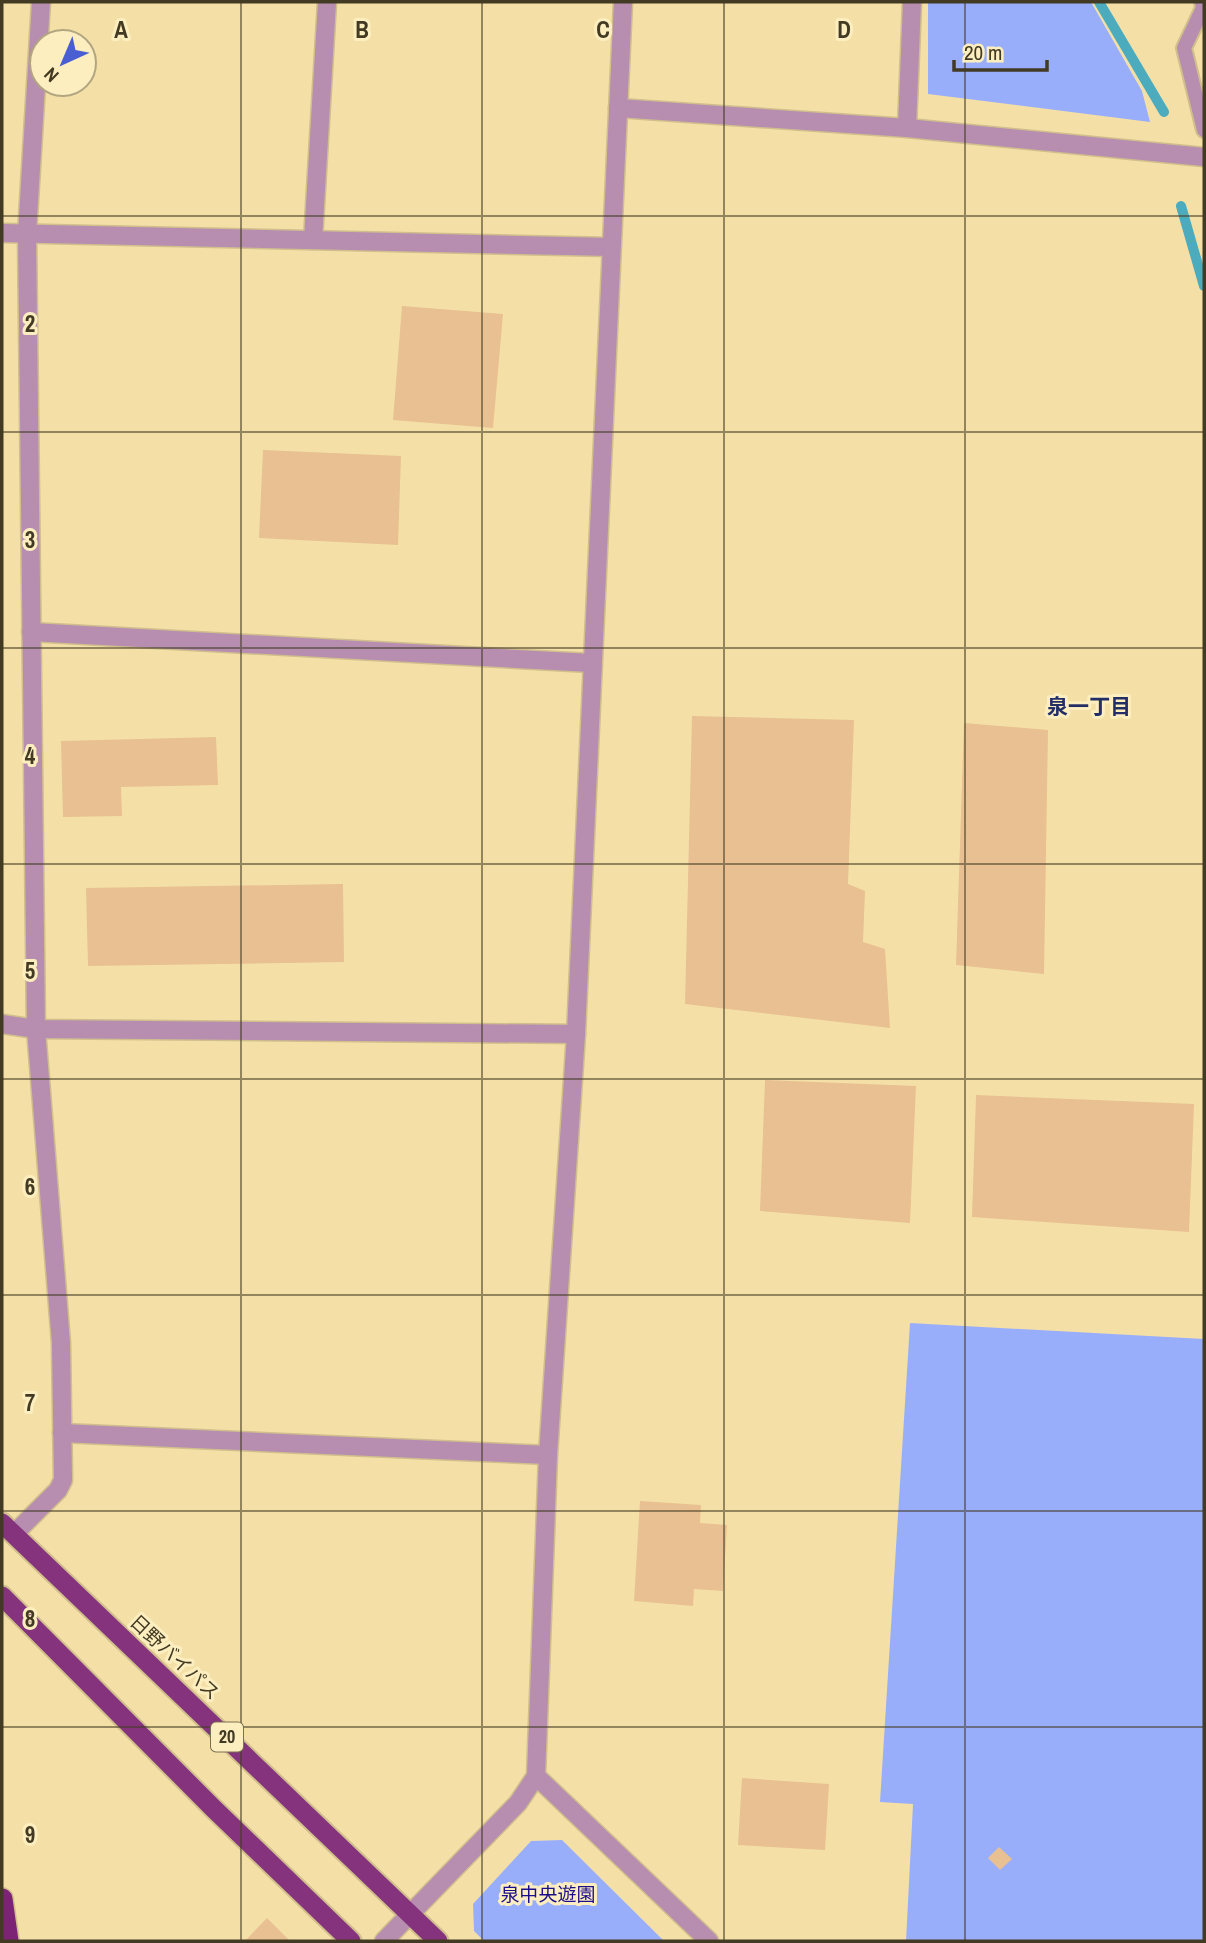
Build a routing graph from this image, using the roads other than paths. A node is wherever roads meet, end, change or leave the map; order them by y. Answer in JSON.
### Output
{"nodes":[{"id":1,"x":41,"y":2,"type":"edge"},
{"id":2,"x":327,"y":2,"type":"edge"},
{"id":3,"x":623,"y":2,"type":"edge"},
{"id":4,"x":912,"y":2,"type":"edge"},
{"id":5,"x":1202,"y":2,"type":"edge"},
{"id":6,"x":618,"y":108,"type":"junction"},
{"id":7,"x":907,"y":128,"type":"junction"},
{"id":8,"x":1204,"y":130,"type":"edge"},
{"id":9,"x":1204,"y":157,"type":"edge"},
{"id":10,"x":2,"y":233,"type":"edge"},
{"id":11,"x":27,"y":234,"type":"junction"},
{"id":12,"x":313,"y":240,"type":"junction"},
{"id":13,"x":611,"y":247,"type":"junction"},
{"id":14,"x":31,"y":632,"type":"junction"},
{"id":15,"x":592,"y":663,"type":"junction"},
{"id":16,"x":2,"y":1024,"type":"edge"},
{"id":17,"x":36,"y":1029,"type":"junction"},
{"id":18,"x":576,"y":1034,"type":"junction"},
{"id":19,"x":62,"y":1433,"type":"junction"},
{"id":20,"x":548,"y":1455,"type":"junction"},
{"id":21,"x":8,"y":1529,"type":"edge"},
{"id":22,"x":2,"y":1596,"type":"edge"},
{"id":23,"x":536,"y":1776,"type":"junction"},
{"id":24,"x":2,"y":1899,"type":"edge"},
{"id":25,"x":410,"y":1914,"type":"junction"},
{"id":26,"x":8,"y":1941,"type":"edge"},
{"id":27,"x":351,"y":1941,"type":"edge"},
{"id":28,"x":384,"y":1941,"type":"edge"},
{"id":29,"x":438,"y":1941,"type":"edge"},
{"id":30,"x":709,"y":1941,"type":"edge"}],
"edges":[{"from":1,"to":11,"type":"street"},
{"from":2,"to":12,"type":"street"},
{"from":3,"to":6,"type":"street"},
{"from":4,"to":7,"type":"street"},
{"from":5,"to":8,"type":"lane"},
{"from":6,"to":7,"type":"street"},
{"from":6,"to":13,"type":"street"},
{"from":7,"to":9,"type":"street"},
{"from":10,"to":11,"type":"street"},
{"from":11,"to":12,"type":"street"},
{"from":11,"to":14,"type":"street"},
{"from":12,"to":13,"type":"street"},
{"from":13,"to":15,"type":"street"},
{"from":14,"to":15,"type":"street"},
{"from":14,"to":17,"type":"street"},
{"from":15,"to":18,"type":"street"},
{"from":16,"to":17,"type":"street"},
{"from":17,"to":18,"type":"street"},
{"from":17,"to":19,"type":"street"},
{"from":18,"to":20,"type":"street"},
{"from":19,"to":20,"type":"street"},
{"from":19,"to":21,"type":"street"},
{"from":20,"to":23,"type":"street"},
{"from":21,"to":25,"type":"highway","name":"日野バイパス","number":"20"},
{"from":22,"to":27,"type":"highway"},
{"from":23,"to":25,"type":"street"},
{"from":23,"to":30,"type":"street"},
{"from":24,"to":26,"type":"highway"},
{"from":25,"to":28,"type":"street"},
{"from":25,"to":29,"type":"highway","name":"日野バイパス","number":"20"}]}
